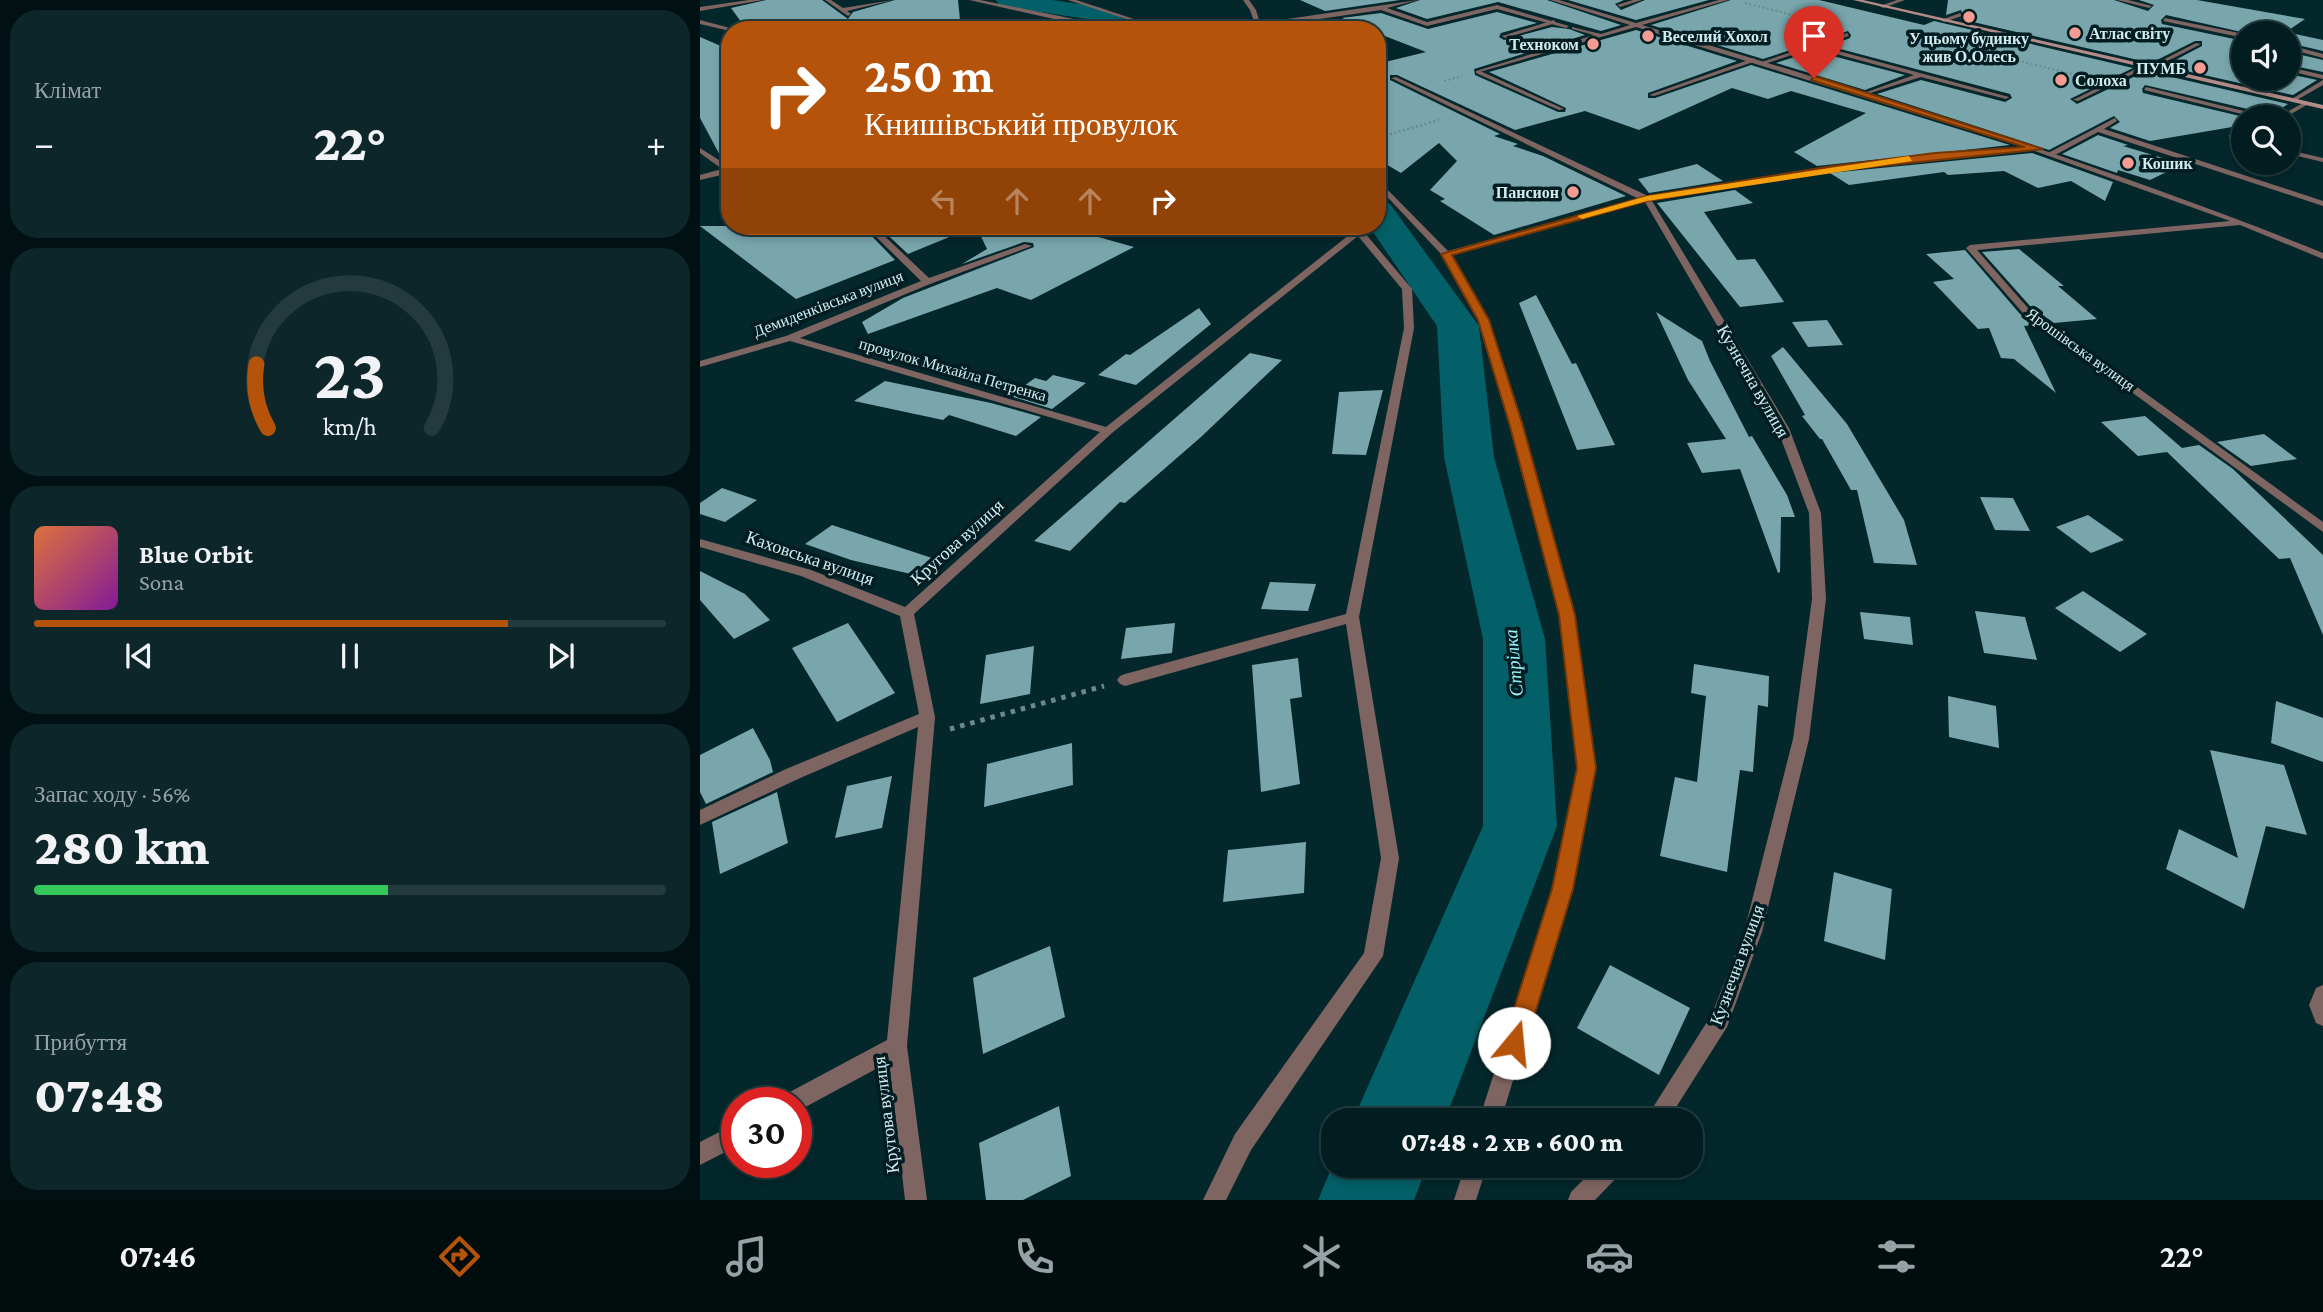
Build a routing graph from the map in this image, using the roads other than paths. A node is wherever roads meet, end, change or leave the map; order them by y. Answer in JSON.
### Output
{"nodes":[{"id":1,"x":760,"y":0,"type":"edge"},
{"id":2,"x":828,"y":0,"type":"edge"},
{"id":3,"x":890,"y":0,"type":"edge"},
{"id":4,"x":972,"y":0,"type":"edge"},
{"id":5,"x":1071,"y":0,"type":"edge"},
{"id":6,"x":1246,"y":0,"type":"edge"},
{"id":7,"x":1415,"y":0,"type":"edge"},
{"id":8,"x":1553,"y":0,"type":"edge"},
{"id":9,"x":1639,"y":0,"type":"edge"},
{"id":10,"x":1725,"y":0,"type":"edge"},
{"id":11,"x":1856,"y":0,"type":"edge"},
{"id":12,"x":1902,"y":0,"type":"edge"},
{"id":13,"x":2120,"y":0,"type":"edge"},
{"id":14,"x":1620,"y":5,"type":"dead end"},
{"id":15,"x":1883,"y":6,"type":"junction"},
{"id":16,"x":2149,"y":6,"type":"dead end"},
{"id":17,"x":1381,"y":8,"type":"junction"},
{"id":18,"x":1984,"y":8,"type":"dead end"},
{"id":19,"x":700,"y":9,"type":"edge"},
{"id":20,"x":842,"y":10,"type":"junction"},
{"id":21,"x":1974,"y":10,"type":"dead end"},
{"id":22,"x":850,"y":14,"type":"dead end"},
{"id":23,"x":1960,"y":15,"type":"dead end"},
{"id":24,"x":1944,"y":20,"type":"junction"},
{"id":25,"x":2165,"y":20,"type":"dead end"},
{"id":26,"x":1074,"y":21,"type":"edge"},
{"id":27,"x":1137,"y":21,"type":"dead end"},
{"id":28,"x":1257,"y":21,"type":"edge"},
{"id":29,"x":1287,"y":21,"type":"edge"},
{"id":30,"x":700,"y":22,"type":"edge"},
{"id":31,"x":1554,"y":22,"type":"junction"},
{"id":32,"x":1632,"y":24,"type":"junction"},
{"id":33,"x":1566,"y":26,"type":"dead end"},
{"id":34,"x":721,"y":27,"type":"edge"},
{"id":35,"x":1574,"y":28,"type":"dead end"},
{"id":36,"x":2231,"y":33,"type":"edge"},
{"id":37,"x":1505,"y":36,"type":"dead end"},
{"id":38,"x":1603,"y":36,"type":"junction"},
{"id":39,"x":1845,"y":36,"type":"road end"},
{"id":40,"x":2198,"y":44,"type":"dead end"},
{"id":41,"x":1814,"y":46,"type":"junction"},
{"id":42,"x":2301,"y":50,"type":"edge"},
{"id":43,"x":2323,"y":56,"type":"edge"},
{"id":44,"x":1758,"y":62,"type":"junction"},
{"id":45,"x":2149,"y":66,"type":"junction"},
{"id":46,"x":2301,"y":73,"type":"edge"},
{"id":47,"x":1918,"y":74,"type":"junction"},
{"id":48,"x":1394,"y":78,"type":"dead end"},
{"id":49,"x":2323,"y":80,"type":"edge"},
{"id":50,"x":2146,"y":89,"type":"dead end"},
{"id":51,"x":1866,"y":94,"type":"junction"},
{"id":52,"x":1652,"y":95,"type":"dead end"},
{"id":53,"x":2006,"y":97,"type":"dead end"},
{"id":54,"x":2076,"y":100,"type":"dead end"},
{"id":55,"x":2293,"y":100,"type":"junction"},
{"id":56,"x":2307,"y":103,"type":"junction"},
{"id":57,"x":2301,"y":106,"type":"edge"},
{"id":58,"x":2323,"y":107,"type":"edge"},
{"id":59,"x":1561,"y":109,"type":"dead end"},
{"id":60,"x":2231,"y":110,"type":"edge"},
{"id":61,"x":2115,"y":120,"type":"dead end"},
{"id":62,"x":2100,"y":130,"type":"junction"},
{"id":63,"x":2039,"y":149,"type":"junction"},
{"id":64,"x":700,"y":150,"type":"edge"},
{"id":65,"x":2052,"y":153,"type":"junction"},
{"id":66,"x":2301,"y":155,"type":"edge"},
{"id":67,"x":2323,"y":160,"type":"edge"},
{"id":68,"x":721,"y":164,"type":"edge"},
{"id":69,"x":721,"y":172,"type":"edge"},
{"id":70,"x":700,"y":178,"type":"edge"},
{"id":71,"x":1386,"y":191,"type":"edge"},
{"id":72,"x":1647,"y":199,"type":"junction"},
{"id":73,"x":2323,"y":204,"type":"edge"},
{"id":74,"x":2245,"y":223,"type":"junction"},
{"id":75,"x":878,"y":235,"type":"edge"},
{"id":76,"x":1348,"y":235,"type":"edge"},
{"id":77,"x":1363,"y":235,"type":"edge"},
{"id":78,"x":1028,"y":246,"type":"dead end"},
{"id":79,"x":1446,"y":254,"type":"junction"},
{"id":80,"x":2323,"y":256,"type":"edge"},
{"id":81,"x":927,"y":282,"type":"junction"},
{"id":82,"x":790,"y":338,"type":"junction"},
{"id":83,"x":700,"y":364,"type":"edge"},
{"id":84,"x":1108,"y":431,"type":"junction"},
{"id":85,"x":2323,"y":528,"type":"edge"},
{"id":86,"x":700,"y":543,"type":"edge"},
{"id":87,"x":907,"y":613,"type":"junction"},
{"id":88,"x":1352,"y":617,"type":"junction"},
{"id":89,"x":1125,"y":680,"type":"road end"},
{"id":90,"x":927,"y":717,"type":"junction"},
{"id":91,"x":700,"y":818,"type":"edge"},
{"id":92,"x":2323,"y":995,"type":"edge"},
{"id":93,"x":2323,"y":1016,"type":"edge"},
{"id":94,"x":897,"y":1046,"type":"junction"},
{"id":95,"x":812,"y":1092,"type":"edge"},
{"id":96,"x":1494,"y":1108,"type":"edge"},
{"id":97,"x":1664,"y":1108,"type":"edge"},
{"id":98,"x":721,"y":1143,"type":"edge"},
{"id":99,"x":700,"y":1154,"type":"edge"},
{"id":100,"x":1472,"y":1178,"type":"edge"},
{"id":101,"x":1600,"y":1178,"type":"edge"},
{"id":102,"x":916,"y":1200,"type":"edge"},
{"id":103,"x":1214,"y":1200,"type":"edge"},
{"id":104,"x":1465,"y":1200,"type":"edge"},
{"id":105,"x":1578,"y":1200,"type":"edge"}],
"edges":[{"from":1,"to":19,"type":"street"},
{"from":2,"to":20,"type":"street"},
{"from":3,"to":20,"type":"street"},
{"from":4,"to":26,"type":"street"},
{"from":5,"to":27,"type":"street"},
{"from":6,"to":28,"type":"street"},
{"from":7,"to":17,"type":"street"},
{"from":8,"to":32,"type":"street"},
{"from":9,"to":14,"type":"street"},
{"from":10,"to":32,"type":"street"},
{"from":11,"to":15,"type":"main road"},
{"from":12,"to":15,"type":"street"},
{"from":13,"to":16,"type":"street"},
{"from":15,"to":24,"type":"main road"},
{"from":17,"to":29,"type":"street"},
{"from":17,"to":31,"type":"street"},
{"from":18,"to":21,"type":"street"},
{"from":20,"to":22,"type":"street"},
{"from":23,"to":24,"type":"street"},
{"from":24,"to":45,"type":"main road"},
{"from":25,"to":36,"type":"street"},
{"from":30,"to":34,"type":"street"},
{"from":31,"to":33,"type":"street"},
{"from":31,"to":37,"type":"street"},
{"from":32,"to":38,"type":"street"},
{"from":32,"to":44,"type":"street"},
{"from":35,"to":38,"type":"street"},
{"from":38,"to":59,"type":"street"},
{"from":39,"to":41,"type":"street"},
{"from":40,"to":45,"type":"street"},
{"from":41,"to":44,"type":"street"},
{"from":41,"to":47,"type":"street"},
{"from":42,"to":43,"type":"street"},
{"from":44,"to":51,"type":"street"},
{"from":44,"to":52,"type":"street"},
{"from":45,"to":54,"type":"street"},
{"from":45,"to":55,"type":"main road"},
{"from":46,"to":49,"type":"street"},
{"from":47,"to":51,"type":"street"},
{"from":47,"to":53,"type":"street"},
{"from":48,"to":72,"type":"street"},
{"from":49,"to":55,"type":"street"},
{"from":50,"to":60,"type":"street"},
{"from":51,"to":63,"type":"street"},
{"from":55,"to":56,"type":"main road"},
{"from":56,"to":57,"type":"street"},
{"from":56,"to":58,"type":"main road"},
{"from":61,"to":62,"type":"street"},
{"from":62,"to":65,"type":"street"},
{"from":62,"to":73,"type":"street"},
{"from":63,"to":65,"type":"street"},
{"from":63,"to":72,"type":"street"},
{"from":64,"to":68,"type":"street"},
{"from":65,"to":74,"type":"street"},
{"from":66,"to":67,"type":"street"},
{"from":69,"to":70,"type":"street"},
{"from":71,"to":79,"type":"street"},
{"from":72,"to":79,"type":"street"},
{"from":72,"to":97,"type":"street","name":"Кузнечна вулиця"},
{"from":74,"to":80,"type":"street"},
{"from":74,"to":85,"type":"street","name":"Ярошівська вулиця"},
{"from":75,"to":81,"type":"street"},
{"from":76,"to":84,"type":"street","name":"Кругова вулиця"},
{"from":77,"to":88,"type":"street","name":"Кругова вулиця"},
{"from":78,"to":81,"type":"street","name":"Демиденківська вулиця"},
{"from":79,"to":96,"type":"street"},
{"from":81,"to":82,"type":"street","name":"Демиденківська вулиця"},
{"from":82,"to":83,"type":"street","name":"Демиденківська вулиця"},
{"from":82,"to":84,"type":"street","name":"провулок Михайла Петренка"},
{"from":84,"to":87,"type":"street","name":"Кругова вулиця"},
{"from":86,"to":87,"type":"street","name":"Каховська вулиця"},
{"from":87,"to":90,"type":"street","name":"Кругова вулиця"},
{"from":88,"to":89,"type":"street"},
{"from":88,"to":103,"type":"street","name":"Кругова вулиця"},
{"from":90,"to":91,"type":"street"},
{"from":90,"to":94,"type":"street","name":"Кругова вулиця"},
{"from":92,"to":93,"type":"street"},
{"from":94,"to":95,"type":"street"},
{"from":94,"to":102,"type":"street","name":"Кругова вулиця"},
{"from":98,"to":99,"type":"street"},
{"from":100,"to":104,"type":"street"},
{"from":101,"to":105,"type":"street"}]}
